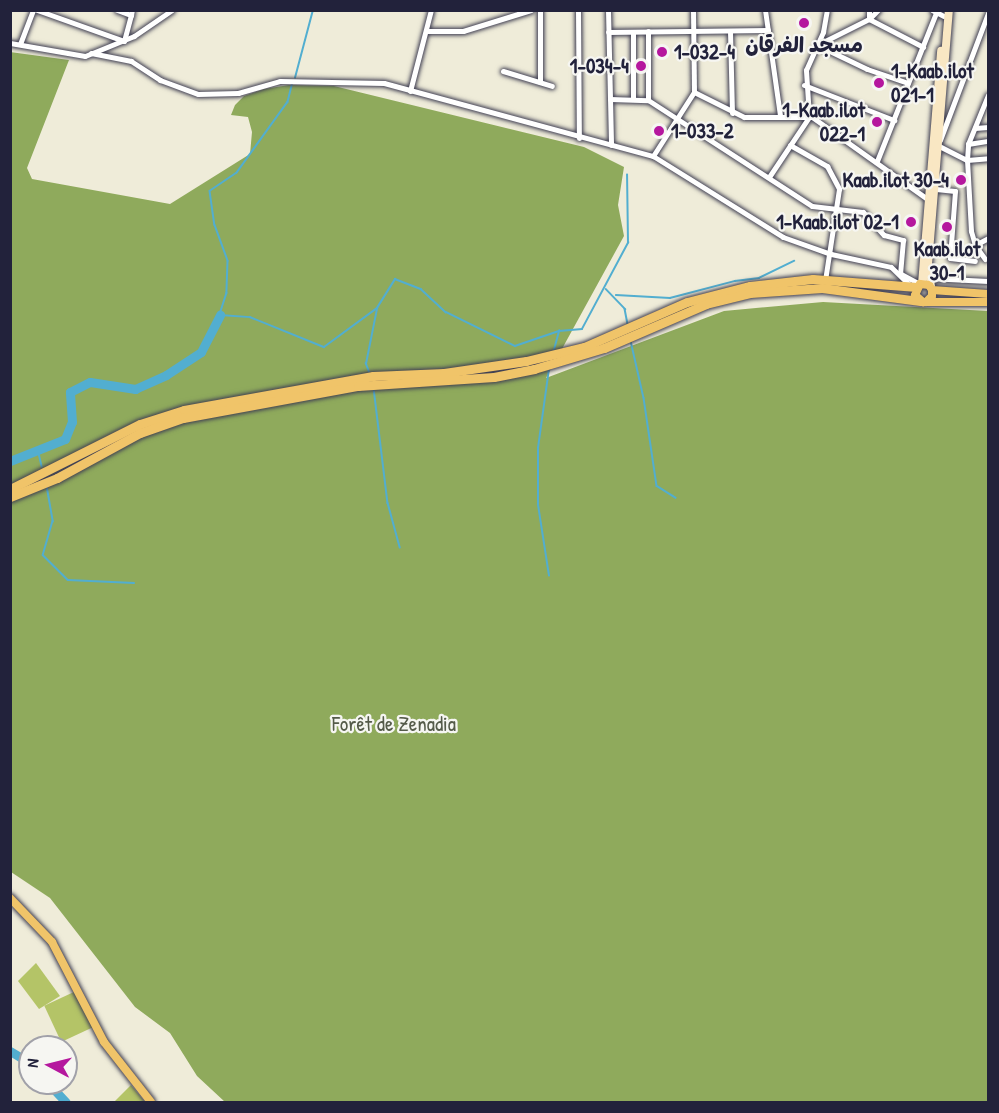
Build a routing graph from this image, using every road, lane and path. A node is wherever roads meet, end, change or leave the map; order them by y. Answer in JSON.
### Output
{"nodes":[{"id":1,"x":35,"y":10,"type":"edge"},
{"id":2,"x":117,"y":10,"type":"edge"},
{"id":3,"x":172,"y":10,"type":"edge"},
{"id":4,"x":431,"y":10,"type":"edge"},
{"id":5,"x":531,"y":10,"type":"edge"},
{"id":6,"x":540,"y":10,"type":"edge"},
{"id":7,"x":578,"y":10,"type":"edge"},
{"id":8,"x":608,"y":10,"type":"edge"},
{"id":9,"x":693,"y":10,"type":"edge"},
{"id":10,"x":765,"y":10,"type":"edge"},
{"id":11,"x":827,"y":10,"type":"edge"},
{"id":12,"x":869,"y":10,"type":"edge"},
{"id":13,"x":878,"y":10,"type":"edge"},
{"id":14,"x":941,"y":12,"type":"edge"},
{"id":15,"x":132,"y":13,"type":"edge"},
{"id":16,"x":988,"y":13,"type":"edge"},
{"id":17,"x":869,"y":19,"type":"junction"},
{"id":18,"x":768,"y":30,"type":"junction"},
{"id":19,"x":426,"y":31,"type":"junction"},
{"id":20,"x":693,"y":31,"type":"junction"},
{"id":21,"x":730,"y":31,"type":"junction"},
{"id":22,"x":608,"y":32,"type":"junction"},
{"id":23,"x":633,"y":32,"type":"junction"},
{"id":24,"x":648,"y":32,"type":"junction"},
{"id":25,"x":124,"y":40,"type":"junction"},
{"id":26,"x":10,"y":43,"type":"edge"},
{"id":27,"x":20,"y":44,"type":"junction"},
{"id":28,"x":817,"y":45,"type":"junction"},
{"id":29,"x":923,"y":47,"type":"junction"},
{"id":30,"x":92,"y":53,"type":"junction"},
{"id":31,"x":502,"y":71,"type":"dead end"},
{"id":32,"x":540,"y":82,"type":"junction"},
{"id":33,"x":908,"y":83,"type":"junction"},
{"id":34,"x":804,"y":85,"type":"junction"},
{"id":35,"x":552,"y":86,"type":"dead end"},
{"id":36,"x":410,"y":91,"type":"junction"},
{"id":37,"x":694,"y":92,"type":"junction"},
{"id":38,"x":988,"y":95,"type":"edge"},
{"id":39,"x":610,"y":99,"type":"junction"},
{"id":40,"x":633,"y":99,"type":"junction"},
{"id":41,"x":648,"y":100,"type":"junction"},
{"id":42,"x":985,"y":112,"type":"edge"},
{"id":43,"x":732,"y":113,"type":"junction"},
{"id":44,"x":780,"y":116,"type":"junction"},
{"id":45,"x":809,"y":117,"type":"junction"},
{"id":46,"x":677,"y":119,"type":"junction"},
{"id":47,"x":894,"y":120,"type":"junction"},
{"id":48,"x":988,"y":127,"type":"edge"},
{"id":49,"x":975,"y":128,"type":"junction"},
{"id":50,"x":579,"y":138,"type":"junction"},
{"id":51,"x":988,"y":141,"type":"edge"},
{"id":52,"x":940,"y":144,"type":"junction"},
{"id":53,"x":968,"y":144,"type":"junction"},
{"id":54,"x":611,"y":145,"type":"junction"},
{"id":55,"x":789,"y":145,"type":"junction"},
{"id":56,"x":653,"y":156,"type":"junction"},
{"id":57,"x":988,"y":158,"type":"edge"},
{"id":58,"x":967,"y":160,"type":"junction"},
{"id":59,"x":877,"y":161,"type":"junction"},
{"id":60,"x":769,"y":177,"type":"junction"},
{"id":61,"x":936,"y":189,"type":"junction"},
{"id":62,"x":929,"y":200,"type":"junction"},
{"id":63,"x":835,"y":210,"type":"junction"},
{"id":64,"x":988,"y":238,"type":"edge"},
{"id":65,"x":975,"y":245,"type":"junction"},
{"id":66,"x":831,"y":254,"type":"junction"},
{"id":67,"x":985,"y":259,"type":"dead end"},
{"id":68,"x":975,"y":261,"type":"dead end"},
{"id":69,"x":900,"y":273,"type":"junction"},
{"id":70,"x":825,"y":280,"type":"junction"},
{"id":71,"x":988,"y":281,"type":"edge"},
{"id":72,"x":919,"y":285,"type":"junction"},
{"id":73,"x":932,"y":289,"type":"junction"},
{"id":74,"x":988,"y":294,"type":"edge"},
{"id":75,"x":923,"y":302,"type":"junction"},
{"id":76,"x":988,"y":302,"type":"edge"},
{"id":77,"x":10,"y":489,"type":"edge"},
{"id":78,"x":10,"y":498,"type":"edge"},
{"id":79,"x":10,"y":898,"type":"edge"},
{"id":80,"x":151,"y":1102,"type":"edge"}],
"edges":[{"from":1,"to":25,"type":"street"},
{"from":1,"to":27,"type":"street"},
{"from":2,"to":15,"type":"street"},
{"from":3,"to":25,"type":"street"},
{"from":4,"to":19,"type":"street"},
{"from":5,"to":19,"type":"street"},
{"from":6,"to":32,"type":"street"},
{"from":7,"to":50,"type":"street"},
{"from":8,"to":22,"type":"street"},
{"from":9,"to":20,"type":"street"},
{"from":10,"to":18,"type":"street"},
{"from":11,"to":28,"type":"street"},
{"from":12,"to":17,"type":"street"},
{"from":13,"to":17,"type":"street"},
{"from":14,"to":29,"type":"street"},
{"from":14,"to":52,"type":"main road"},
{"from":14,"to":62,"type":"main road"},
{"from":15,"to":25,"type":"street"},
{"from":16,"to":52,"type":"street"},
{"from":17,"to":28,"type":"street"},
{"from":17,"to":29,"type":"street"},
{"from":18,"to":21,"type":"street"},
{"from":18,"to":44,"type":"street"},
{"from":19,"to":36,"type":"street"},
{"from":20,"to":21,"type":"street"},
{"from":20,"to":24,"type":"street"},
{"from":20,"to":37,"type":"street"},
{"from":21,"to":43,"type":"street"},
{"from":22,"to":23,"type":"street"},
{"from":22,"to":39,"type":"street"},
{"from":23,"to":24,"type":"street"},
{"from":23,"to":40,"type":"street"},
{"from":24,"to":41,"type":"street"},
{"from":25,"to":30,"type":"street"},
{"from":26,"to":27,"type":"street"},
{"from":27,"to":30,"type":"street"},
{"from":28,"to":33,"type":"street"},
{"from":28,"to":34,"type":"street"},
{"from":29,"to":33,"type":"street"},
{"from":30,"to":36,"type":"street"},
{"from":31,"to":32,"type":"street"},
{"from":32,"to":35,"type":"street"},
{"from":33,"to":47,"type":"street"},
{"from":34,"to":45,"type":"street"},
{"from":34,"to":47,"type":"street"},
{"from":36,"to":50,"type":"street"},
{"from":37,"to":43,"type":"street"},
{"from":37,"to":46,"type":"street"},
{"from":38,"to":42,"type":"street"},
{"from":39,"to":40,"type":"street"},
{"from":39,"to":54,"type":"street"},
{"from":40,"to":41,"type":"street"},
{"from":41,"to":46,"type":"street"},
{"from":42,"to":49,"type":"street"},
{"from":43,"to":44,"type":"street"},
{"from":44,"to":45,"type":"street"},
{"from":45,"to":55,"type":"street"},
{"from":45,"to":59,"type":"street"},
{"from":46,"to":56,"type":"street"},
{"from":46,"to":60,"type":"street"},
{"from":47,"to":59,"type":"street"},
{"from":48,"to":49,"type":"street"},
{"from":49,"to":53,"type":"street"},
{"from":50,"to":54,"type":"street"},
{"from":51,"to":53,"type":"street"},
{"from":52,"to":58,"type":"street"},
{"from":52,"to":61,"type":"main road"},
{"from":53,"to":58,"type":"street"},
{"from":54,"to":56,"type":"street"},
{"from":55,"to":60,"type":"street"},
{"from":55,"to":63,"type":"street"},
{"from":56,"to":66,"type":"street"},
{"from":57,"to":58,"type":"street"},
{"from":58,"to":65,"type":"street"},
{"from":59,"to":62,"type":"street"},
{"from":60,"to":63,"type":"street"},
{"from":61,"to":68,"type":"street"},
{"from":61,"to":72,"type":"main road"},
{"from":62,"to":72,"type":"main road"},
{"from":63,"to":66,"type":"street"},
{"from":63,"to":69,"type":"street"},
{"from":64,"to":65,"type":"street"},
{"from":65,"to":67,"type":"street"},
{"from":66,"to":69,"type":"street"},
{"from":66,"to":70,"type":"street"},
{"from":69,"to":72,"type":"street"},
{"from":70,"to":72,"type":"highway"},
{"from":70,"to":77,"type":"highway"},
{"from":71,"to":72,"type":"street"},
{"from":72,"to":73,"type":"main road"},
{"from":72,"to":75,"type":"main road"},
{"from":73,"to":74,"type":"main road"},
{"from":73,"to":75,"type":"main road"},
{"from":75,"to":76,"type":"main road"},
{"from":75,"to":78,"type":"highway"},
{"from":79,"to":80,"type":"main road"}]}
